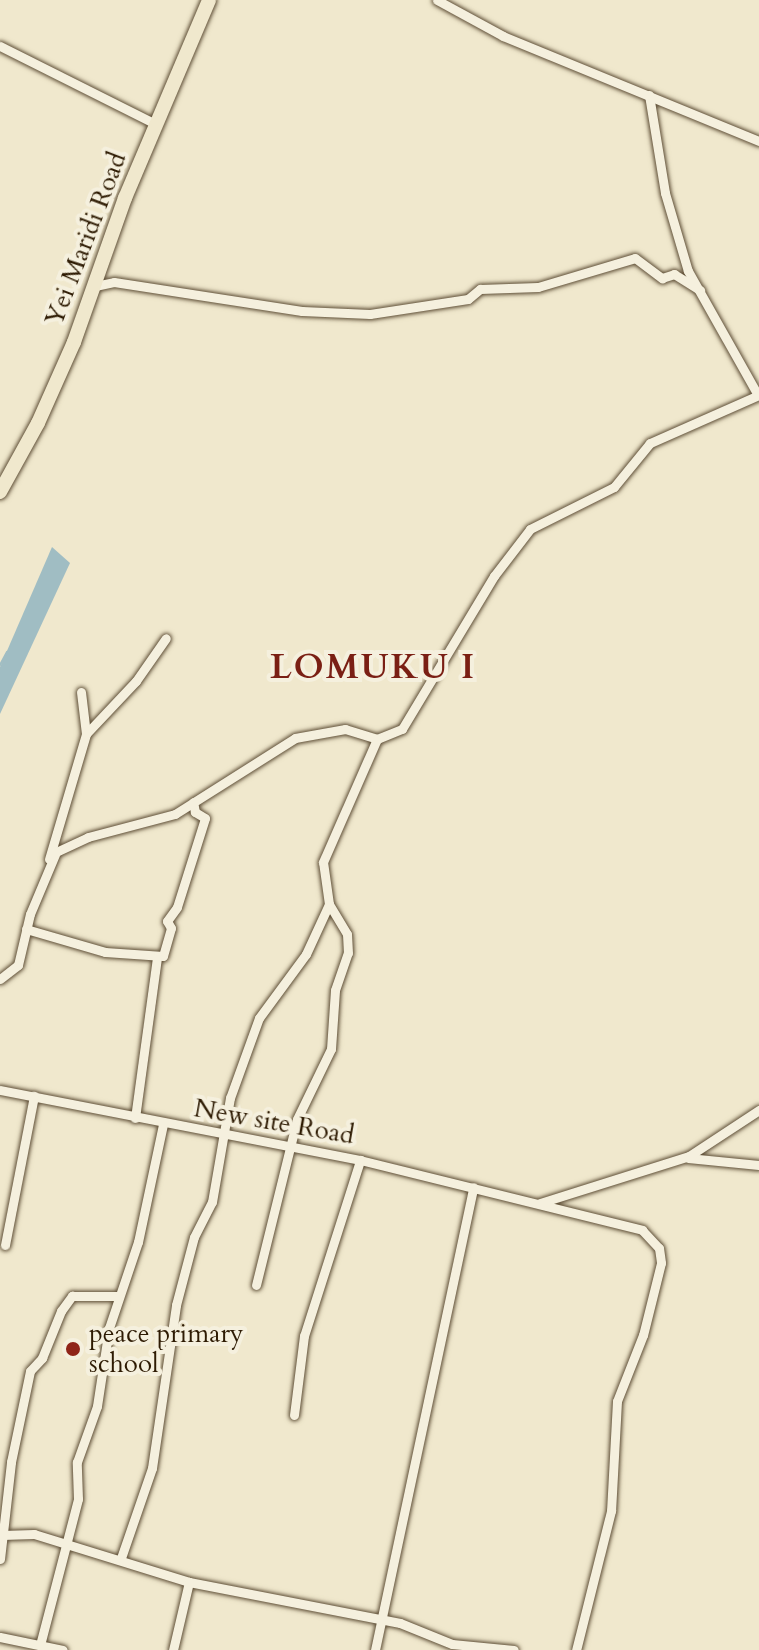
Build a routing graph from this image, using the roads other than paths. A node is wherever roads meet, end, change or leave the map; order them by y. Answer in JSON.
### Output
{"nodes":[{"id":1,"x":209,"y":0,"type":"edge"},
{"id":2,"x":437,"y":0,"type":"edge"},
{"id":3,"x":0,"y":46,"type":"edge"},
{"id":4,"x":649,"y":95,"type":"junction"},
{"id":5,"x":156,"y":124,"type":"junction"},
{"id":6,"x":759,"y":141,"type":"edge"},
{"id":7,"x":95,"y":286,"type":"junction"},
{"id":8,"x":700,"y":290,"type":"junction"},
{"id":9,"x":759,"y":394,"type":"edge"},
{"id":10,"x":0,"y":492,"type":"edge"},
{"id":11,"x":166,"y":638,"type":"dead end"},
{"id":12,"x":81,"y":692,"type":"dead end"},
{"id":13,"x":86,"y":734,"type":"junction"},
{"id":14,"x":377,"y":739,"type":"junction"},
{"id":15,"x":193,"y":802,"type":"junction"},
{"id":16,"x":48,"y":863,"type":"junction"},
{"id":17,"x":329,"y":904,"type":"junction"},
{"id":18,"x":26,"y":929,"type":"junction"},
{"id":19,"x":157,"y":958,"type":"junction"},
{"id":20,"x":0,"y":979,"type":"edge"},
{"id":21,"x":0,"y":1090,"type":"edge"},
{"id":22,"x":34,"y":1096,"type":"junction"},
{"id":23,"x":759,"y":1110,"type":"edge"},
{"id":24,"x":135,"y":1118,"type":"junction"},
{"id":25,"x":163,"y":1124,"type":"junction"},
{"id":26,"x":221,"y":1136,"type":"junction"},
{"id":27,"x":289,"y":1150,"type":"junction"},
{"id":28,"x":685,"y":1157,"type":"junction"},
{"id":29,"x":360,"y":1160,"type":"junction"},
{"id":30,"x":759,"y":1165,"type":"edge"},
{"id":31,"x":473,"y":1187,"type":"junction"},
{"id":32,"x":540,"y":1203,"type":"junction"},
{"id":33,"x":5,"y":1245,"type":"dead end"},
{"id":34,"x":256,"y":1285,"type":"dead end"},
{"id":35,"x":119,"y":1296,"type":"junction"},
{"id":36,"x":294,"y":1415,"type":"dead end"},
{"id":37,"x":2,"y":1535,"type":"junction"},
{"id":38,"x":66,"y":1543,"type":"junction"},
{"id":39,"x":121,"y":1558,"type":"junction"},
{"id":40,"x":0,"y":1559,"type":"edge"},
{"id":41,"x":189,"y":1582,"type":"junction"},
{"id":42,"x":380,"y":1621,"type":"junction"},
{"id":43,"x":0,"y":1637,"type":"edge"},
{"id":44,"x":40,"y":1645,"type":"junction"},
{"id":45,"x":63,"y":1650,"type":"edge"},
{"id":46,"x":173,"y":1650,"type":"edge"},
{"id":47,"x":375,"y":1650,"type":"edge"},
{"id":48,"x":514,"y":1650,"type":"edge"},
{"id":49,"x":576,"y":1650,"type":"edge"}],
"edges":[{"from":1,"to":5,"type":"main road","name":"Yei Maridi Road"},
{"from":2,"to":4,"type":"street"},
{"from":3,"to":5,"type":"street"},
{"from":4,"to":6,"type":"street"},
{"from":4,"to":8,"type":"street"},
{"from":5,"to":7,"type":"main road","name":"Yei Maridi Road"},
{"from":7,"to":8,"type":"street"},
{"from":7,"to":10,"type":"main road","name":"Yei Maridi Road"},
{"from":8,"to":9,"type":"street"},
{"from":9,"to":14,"type":"street"},
{"from":11,"to":13,"type":"street"},
{"from":12,"to":13,"type":"street"},
{"from":13,"to":16,"type":"street"},
{"from":14,"to":15,"type":"street"},
{"from":14,"to":17,"type":"street"},
{"from":15,"to":16,"type":"street"},
{"from":15,"to":19,"type":"street"},
{"from":16,"to":18,"type":"street"},
{"from":17,"to":26,"type":"street"},
{"from":17,"to":27,"type":"street"},
{"from":18,"to":19,"type":"street"},
{"from":18,"to":20,"type":"street"},
{"from":19,"to":24,"type":"street"},
{"from":21,"to":22,"type":"street","name":"New site Road"},
{"from":22,"to":24,"type":"street","name":"New site Road"},
{"from":22,"to":33,"type":"street"},
{"from":23,"to":28,"type":"street"},
{"from":24,"to":25,"type":"street","name":"New site Road"},
{"from":25,"to":26,"type":"street","name":"New site Road"},
{"from":25,"to":35,"type":"street"},
{"from":26,"to":27,"type":"street","name":"New site Road"},
{"from":26,"to":39,"type":"street"},
{"from":27,"to":29,"type":"street","name":"New site Road"},
{"from":27,"to":34,"type":"street"},
{"from":28,"to":30,"type":"street"},
{"from":28,"to":32,"type":"street"},
{"from":29,"to":31,"type":"street","name":"New site Road"},
{"from":29,"to":36,"type":"street"},
{"from":31,"to":32,"type":"street","name":"New site Road"},
{"from":31,"to":42,"type":"street"},
{"from":32,"to":49,"type":"street","name":"New site Road"},
{"from":35,"to":37,"type":"street"},
{"from":35,"to":38,"type":"street"},
{"from":37,"to":38,"type":"street"},
{"from":37,"to":40,"type":"street"},
{"from":38,"to":39,"type":"street"},
{"from":38,"to":44,"type":"street"},
{"from":39,"to":41,"type":"street"},
{"from":41,"to":42,"type":"street"},
{"from":41,"to":46,"type":"street"},
{"from":42,"to":47,"type":"street"},
{"from":42,"to":48,"type":"street"},
{"from":43,"to":44,"type":"street"},
{"from":44,"to":45,"type":"street"}]}
